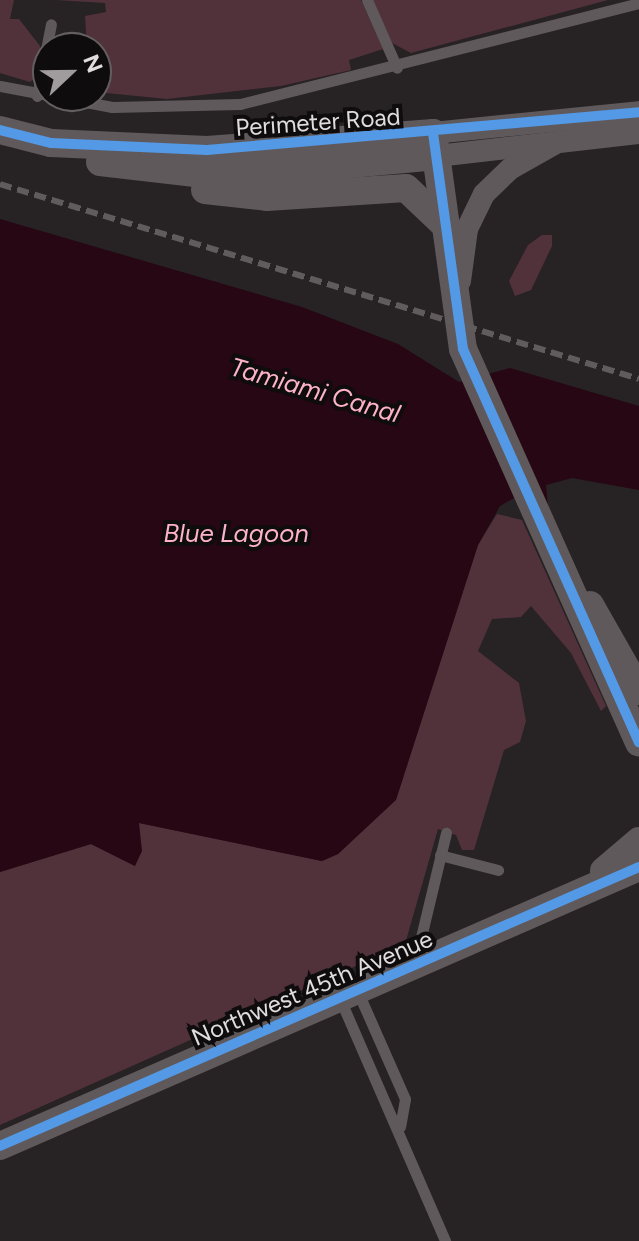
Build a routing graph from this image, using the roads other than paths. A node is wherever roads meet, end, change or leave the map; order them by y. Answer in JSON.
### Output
{"nodes":[{"id":1,"x":367,"y":0,"type":"edge"},
{"id":2,"x":639,"y":3,"type":"edge"},
{"id":3,"x":51,"y":24,"type":"dead end"},
{"id":4,"x":49,"y":32,"type":"edge"},
{"id":5,"x":397,"y":68,"type":"junction"},
{"id":6,"x":0,"y":86,"type":"edge"},
{"id":7,"x":32,"y":95,"type":"edge"},
{"id":8,"x":112,"y":105,"type":"edge"},
{"id":9,"x":639,"y":112,"type":"edge"},
{"id":10,"x":0,"y":130,"type":"edge"},
{"id":11,"x":639,"y":133,"type":"edge"},
{"id":12,"x":558,"y":142,"type":"junction"},
{"id":13,"x":51,"y":143,"type":"junction"},
{"id":14,"x":435,"y":145,"type":"junction"},
{"id":15,"x":114,"y":165,"type":"junction"},
{"id":16,"x":444,"y":224,"type":"junction"},
{"id":17,"x":455,"y":322,"type":"junction"},
{"id":18,"x":533,"y":511,"type":"junction"},
{"id":19,"x":639,"y":691,"type":"edge"},
{"id":20,"x":639,"y":742,"type":"edge"},
{"id":21,"x":446,"y":833,"type":"dead end"},
{"id":22,"x":639,"y":841,"type":"edge"},
{"id":23,"x":440,"y":855,"type":"junction"},
{"id":24,"x":639,"y":867,"type":"edge"},
{"id":25,"x":498,"y":870,"type":"dead end"},
{"id":26,"x":639,"y":885,"type":"edge"},
{"id":27,"x":568,"y":898,"type":"junction"},
{"id":28,"x":414,"y":967,"type":"junction"},
{"id":29,"x":347,"y":992,"type":"junction"},
{"id":30,"x":400,"y":1127,"type":"junction"},
{"id":31,"x":0,"y":1146,"type":"edge"},
{"id":32,"x":445,"y":1241,"type":"edge"}],
"edges":[{"from":1,"to":5,"type":"lane"},
{"from":2,"to":5,"type":"lane"},
{"from":3,"to":4,"type":"lane"},
{"from":5,"to":8,"type":"lane"},
{"from":6,"to":7,"type":"lane"},
{"from":9,"to":14,"type":"street","name":"Perimeter Road"},
{"from":10,"to":13,"type":"street","name":"Perimeter Road"},
{"from":11,"to":12,"type":"street","name":"Perimeter Road"},
{"from":12,"to":14,"type":"street","name":"Perimeter Road"},
{"from":12,"to":17,"type":"street"},
{"from":13,"to":14,"type":"street","name":"Perimeter Road"},
{"from":13,"to":15,"type":"street","name":"Perimeter Road"},
{"from":14,"to":15,"type":"street","name":"Perimeter Road"},
{"from":14,"to":16,"type":"street"},
{"from":15,"to":16,"type":"street"},
{"from":16,"to":17,"type":"street"},
{"from":17,"to":18,"type":"street"},
{"from":18,"to":19,"type":"street"},
{"from":18,"to":20,"type":"street"},
{"from":21,"to":23,"type":"lane"},
{"from":22,"to":27,"type":"street"},
{"from":23,"to":25,"type":"lane"},
{"from":23,"to":28,"type":"lane"},
{"from":24,"to":27,"type":"street","name":"Northwest 45th Avenue"},
{"from":26,"to":27,"type":"street"},
{"from":27,"to":28,"type":"street","name":"Northwest 45th Avenue"},
{"from":28,"to":29,"type":"street","name":"Northwest 45th Avenue"},
{"from":29,"to":30,"type":"lane"},
{"from":29,"to":30,"type":"lane"},
{"from":29,"to":31,"type":"street","name":"Northwest 45th Avenue"},
{"from":30,"to":32,"type":"lane"}]}
